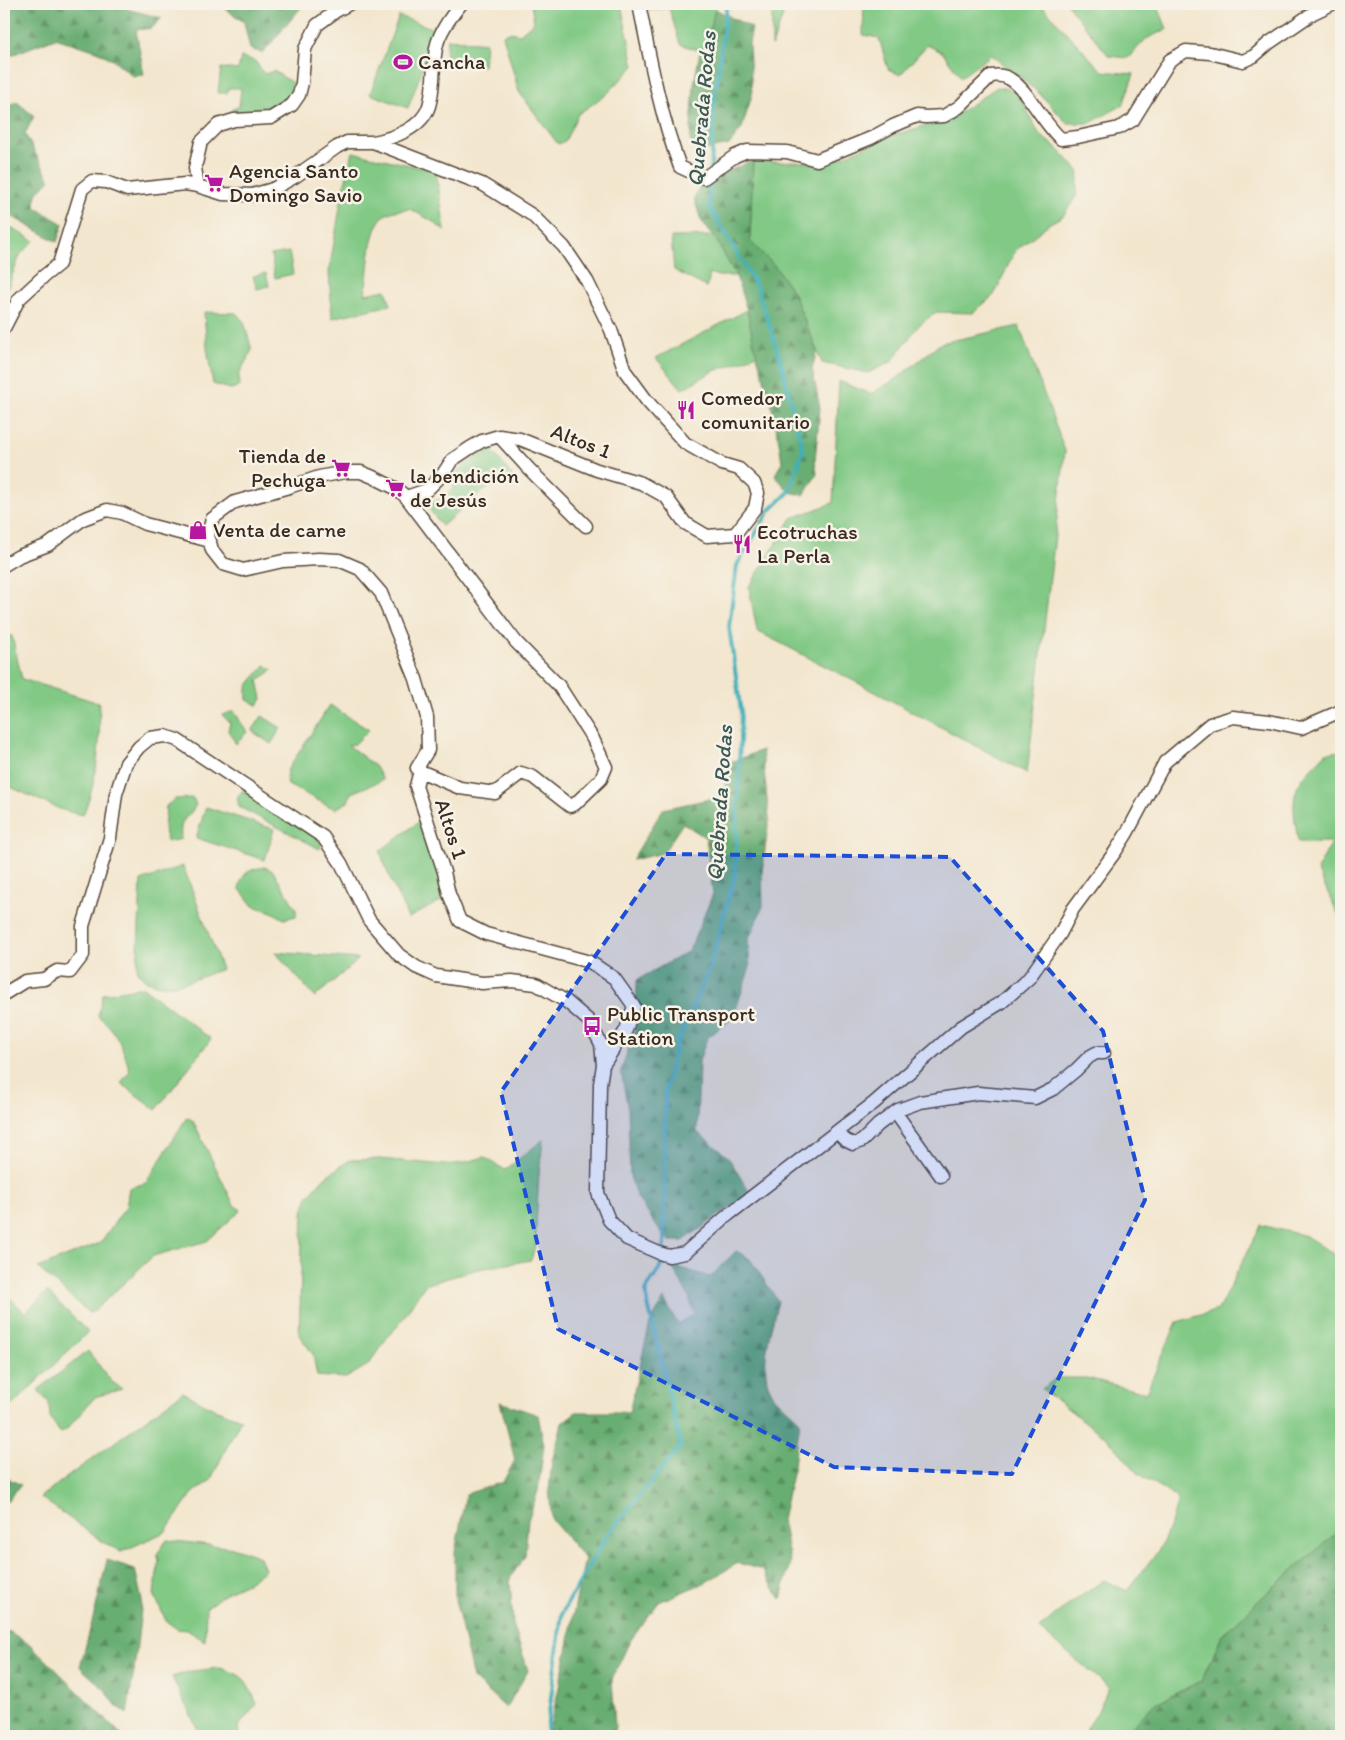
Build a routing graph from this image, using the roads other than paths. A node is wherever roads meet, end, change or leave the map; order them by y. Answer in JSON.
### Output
{"nodes":[{"id":1,"x":349,"y":4,"type":"edge"},
{"id":2,"x":461,"y":4,"type":"edge"},
{"id":3,"x":639,"y":4,"type":"edge"},
{"id":4,"x":1332,"y":4,"type":"edge"},
{"id":5,"x":373,"y":142,"type":"junction"},
{"id":6,"x":198,"y":186,"type":"junction"},
{"id":7,"x":4,"y":328,"type":"edge"},
{"id":8,"x":499,"y":436,"type":"junction"},
{"id":9,"x":406,"y":497,"type":"junction"},
{"id":10,"x":586,"y":526,"type":"dead end"},
{"id":11,"x":210,"y":541,"type":"junction"},
{"id":12,"x":4,"y":565,"type":"edge"},
{"id":13,"x":1341,"y":711,"type":"edge"},
{"id":14,"x":420,"y":771,"type":"junction"},
{"id":15,"x":4,"y":994,"type":"edge"},
{"id":16,"x":1104,"y":1053,"type":"dead end"},
{"id":17,"x":602,"y":1065,"type":"junction"},
{"id":18,"x":895,"y":1112,"type":"junction"},
{"id":19,"x":837,"y":1132,"type":"junction"},
{"id":20,"x":941,"y":1176,"type":"dead end"}],
"edges":[{"from":1,"to":6,"type":"street"},
{"from":2,"to":5,"type":"street"},
{"from":3,"to":4,"type":"street"},
{"from":5,"to":6,"type":"street","name":"Altos 1"},
{"from":5,"to":8,"type":"street","name":"Altos 1"},
{"from":6,"to":7,"type":"street","name":"Altos 1"},
{"from":8,"to":9,"type":"street"},
{"from":8,"to":10,"type":"street"},
{"from":9,"to":11,"type":"street"},
{"from":9,"to":14,"type":"street"},
{"from":11,"to":12,"type":"street"},
{"from":11,"to":14,"type":"street","name":"Altos 1"},
{"from":13,"to":19,"type":"street"},
{"from":14,"to":17,"type":"street","name":"Altos 1"},
{"from":15,"to":17,"type":"street"},
{"from":16,"to":18,"type":"street"},
{"from":17,"to":19,"type":"street"},
{"from":18,"to":19,"type":"street"},
{"from":18,"to":20,"type":"street"}]}
